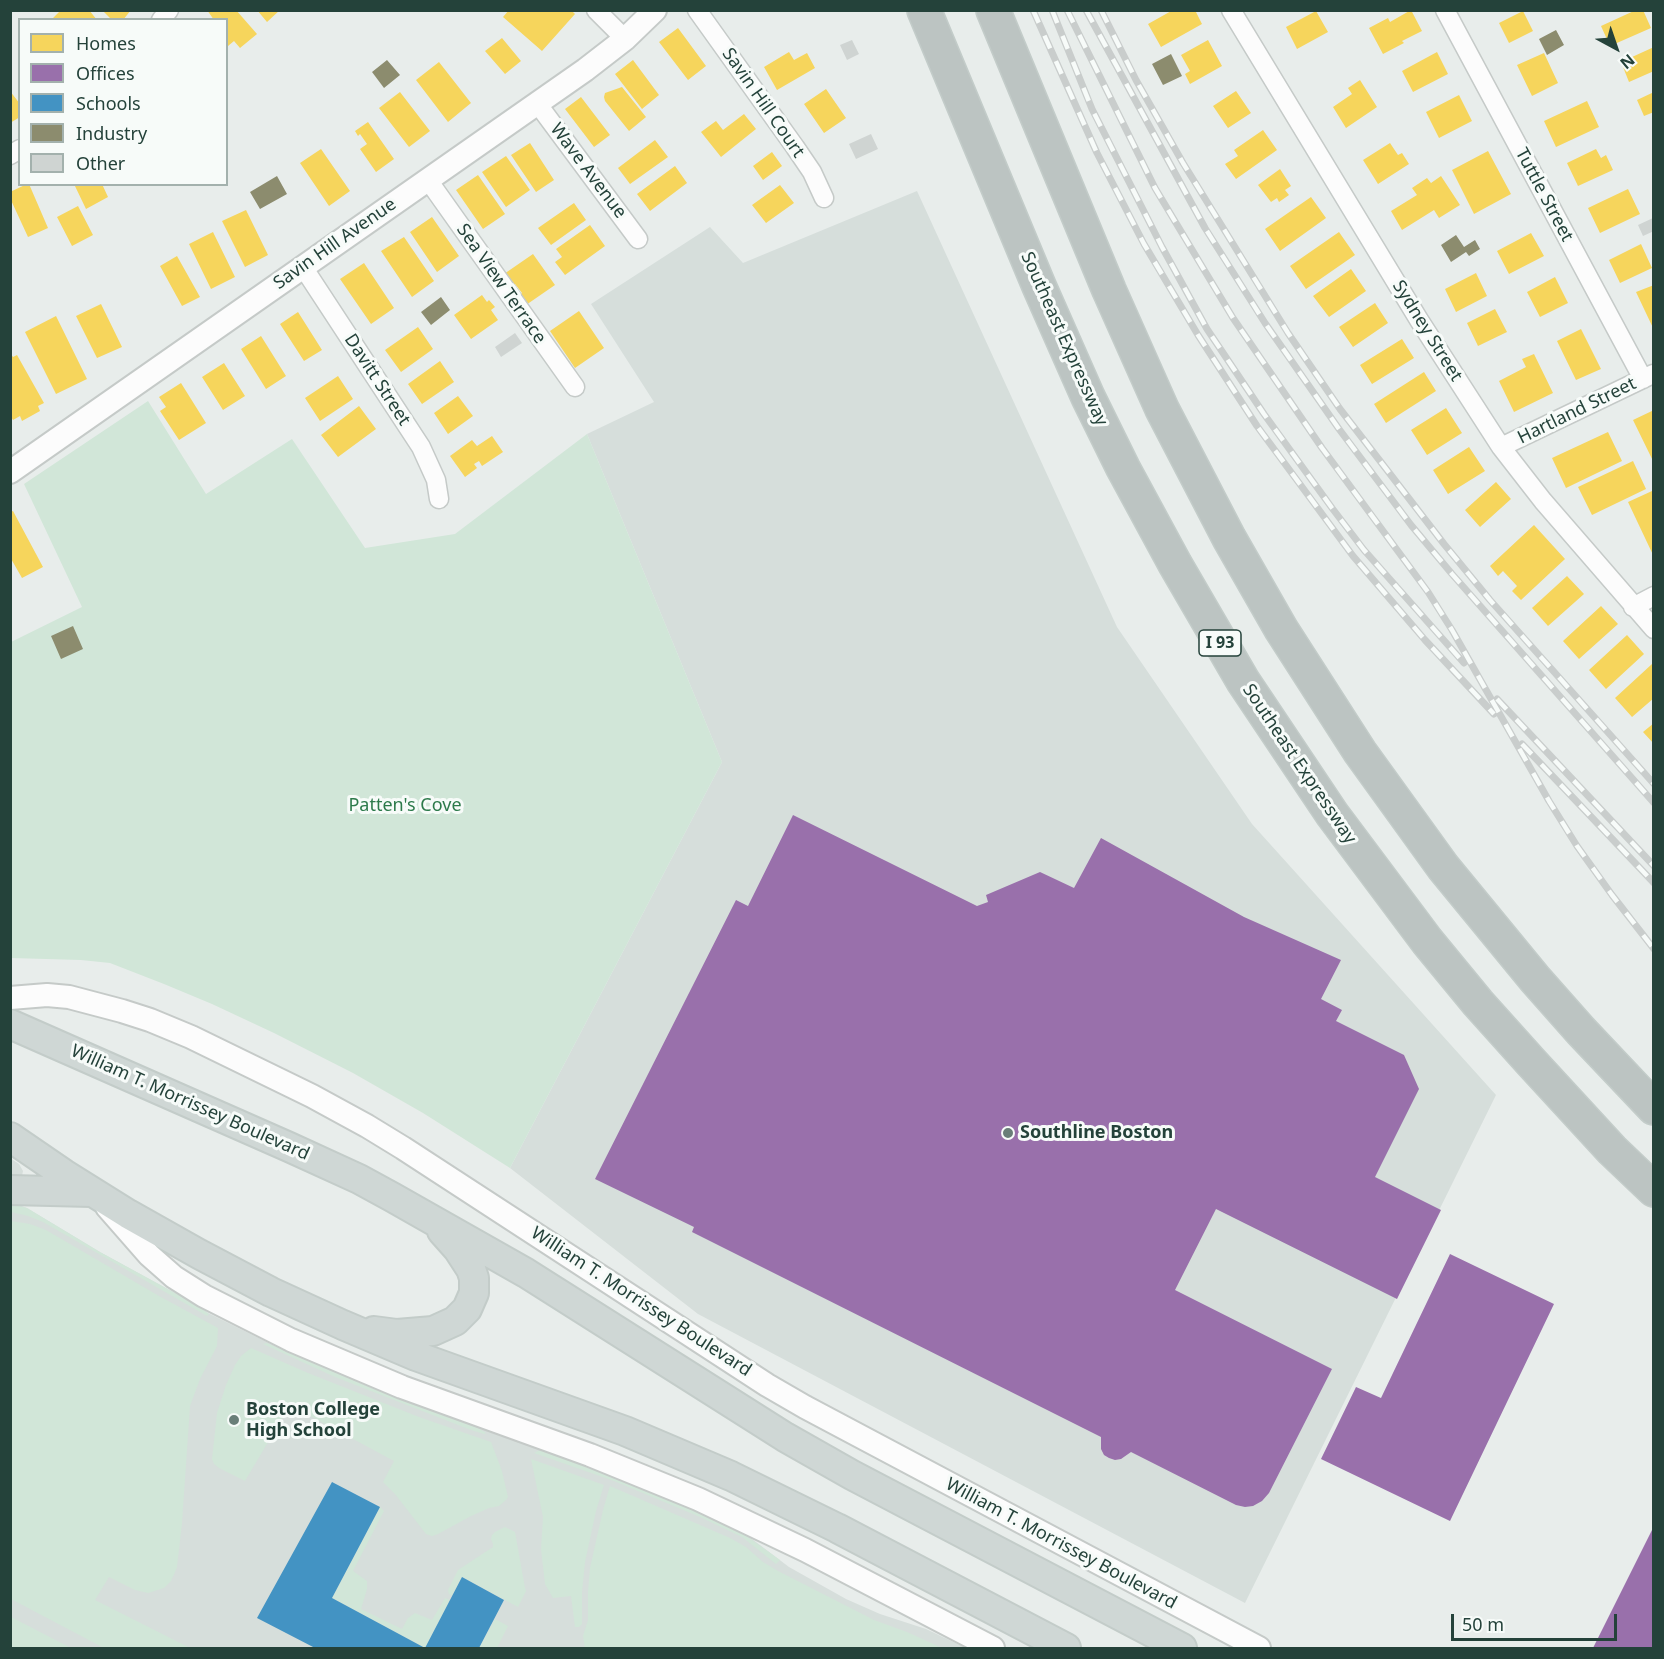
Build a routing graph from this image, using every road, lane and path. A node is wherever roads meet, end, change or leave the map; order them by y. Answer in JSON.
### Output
{"nodes":[{"id":1,"x":596,"y":10,"type":"edge"},
{"id":2,"x":655,"y":10,"type":"edge"},
{"id":3,"x":697,"y":10,"type":"edge"},
{"id":4,"x":924,"y":10,"type":"edge"},
{"id":5,"x":993,"y":10,"type":"edge"},
{"id":6,"x":1231,"y":10,"type":"edge"},
{"id":7,"x":1445,"y":10,"type":"edge"},
{"id":8,"x":625,"y":39,"type":"junction"},
{"id":9,"x":537,"y":104,"type":"junction"},
{"id":10,"x":428,"y":180,"type":"junction"},
{"id":11,"x":824,"y":198,"type":"dead end"},
{"id":12,"x":638,"y":238,"type":"dead end"},
{"id":13,"x":303,"y":267,"type":"junction"},
{"id":14,"x":1648,"y":377,"type":"edge"},
{"id":15,"x":575,"y":387,"type":"dead end"},
{"id":16,"x":1501,"y":447,"type":"junction"},
{"id":17,"x":10,"y":472,"type":"edge"},
{"id":18,"x":439,"y":499,"type":"dead end"},
{"id":19,"x":1653,"y":596,"type":"edge"},
{"id":20,"x":1633,"y":607,"type":"junction"},
{"id":21,"x":1653,"y":629,"type":"edge"},
{"id":22,"x":10,"y":998,"type":"edge"},
{"id":23,"x":10,"y":1024,"type":"edge"},
{"id":24,"x":1653,"y":1108,"type":"edge"},
{"id":25,"x":10,"y":1137,"type":"edge"},
{"id":26,"x":10,"y":1190,"type":"edge"},
{"id":27,"x":1653,"y":1190,"type":"edge"},
{"id":28,"x":91,"y":1192,"type":"junction"},
{"id":29,"x":424,"y":1214,"type":"junction"},
{"id":30,"x":343,"y":1325,"type":"junction"},
{"id":31,"x":993,"y":1648,"type":"edge"},
{"id":32,"x":1066,"y":1648,"type":"edge"},
{"id":33,"x":1182,"y":1648,"type":"edge"},
{"id":34,"x":1259,"y":1648,"type":"edge"}],
"edges":[{"from":1,"to":8,"type":"street"},
{"from":2,"to":8,"type":"street","name":"Savin Hill Avenue"},
{"from":3,"to":11,"type":"street","name":"Savin Hill Court"},
{"from":4,"to":27,"type":"highway","name":"Southeast Expressway","number":"I 93"},
{"from":5,"to":24,"type":"highway"},
{"from":6,"to":16,"type":"street","name":"Sydney Street"},
{"from":7,"to":14,"type":"street","name":"Tuttle Street"},
{"from":8,"to":9,"type":"street","name":"Savin Hill Avenue"},
{"from":9,"to":10,"type":"street","name":"Savin Hill Avenue"},
{"from":9,"to":12,"type":"street","name":"Wave Avenue"},
{"from":10,"to":13,"type":"street","name":"Savin Hill Avenue"},
{"from":10,"to":15,"type":"street","name":"Sea View Terrace"},
{"from":13,"to":17,"type":"street","name":"Savin Hill Avenue"},
{"from":13,"to":18,"type":"street","name":"Davitt Street"},
{"from":14,"to":16,"type":"street","name":"Hartland Street"},
{"from":16,"to":20,"type":"street","name":"Sydney Street"},
{"from":19,"to":20,"type":"street"},
{"from":20,"to":21,"type":"street","name":"Sydney Street"},
{"from":22,"to":34,"type":"street","name":"William T. Morrissey Boulevard"},
{"from":23,"to":29,"type":"main road","name":"William T. Morrissey Boulevard"},
{"from":25,"to":28,"type":"main road"},
{"from":26,"to":28,"type":"main road"},
{"from":28,"to":30,"type":"main road"},
{"from":28,"to":31,"type":"street"},
{"from":29,"to":30,"type":"main road"},
{"from":29,"to":33,"type":"main road","name":"William T. Morrissey Boulevard"},
{"from":30,"to":32,"type":"main road"}]}
